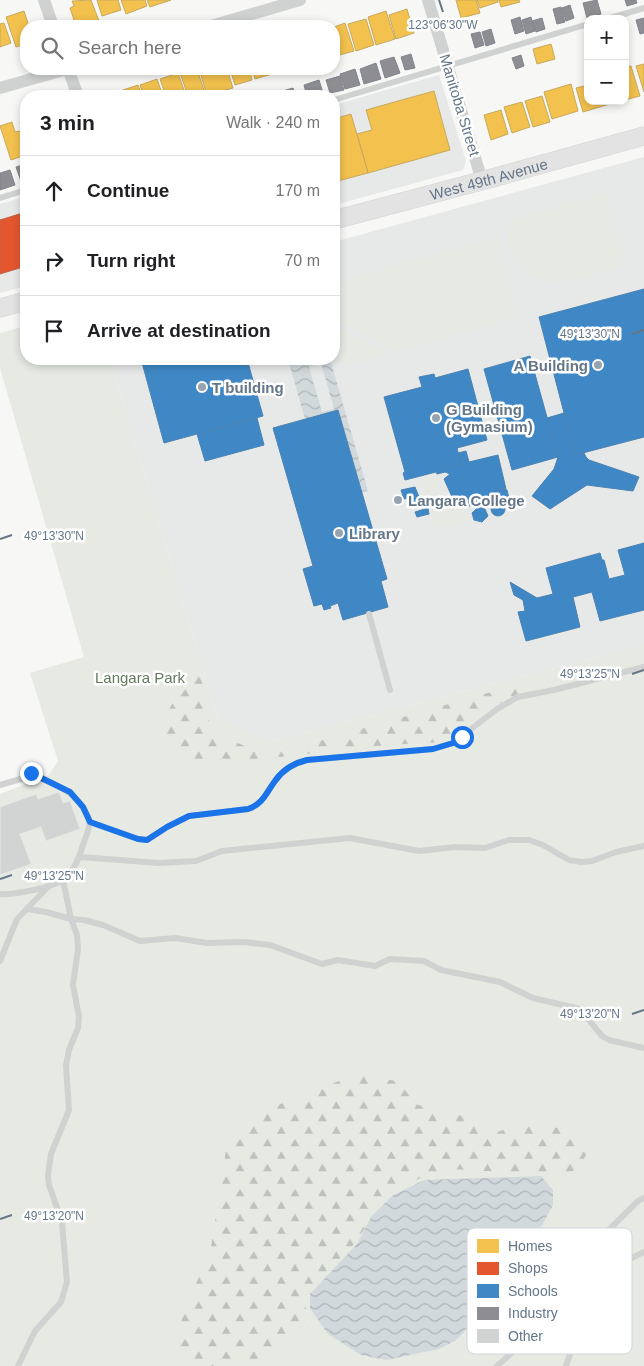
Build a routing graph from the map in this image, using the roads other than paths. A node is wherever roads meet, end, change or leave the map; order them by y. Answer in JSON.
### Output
{"nodes":[{"id":1,"x":44,"y":0,"type":"edge"},
{"id":2,"x":300,"y":0,"type":"edge"},
{"id":3,"x":428,"y":0,"type":"edge"},
{"id":4,"x":644,"y":8,"type":"edge"},
{"id":5,"x":620,"y":15,"type":"edge"},
{"id":6,"x":51,"y":20,"type":"edge"},
{"id":7,"x":232,"y":20,"type":"edge"},
{"id":8,"x":584,"y":25,"type":"edge"},
{"id":9,"x":448,"y":66,"type":"junction"},
{"id":10,"x":46,"y":75,"type":"edge"},
{"id":11,"x":69,"y":75,"type":"edge"},
{"id":12,"x":0,"y":88,"type":"edge"},
{"id":13,"x":76,"y":90,"type":"edge"},
{"id":14,"x":340,"y":98,"type":"edge"},
{"id":15,"x":644,"y":136,"type":"edge"},
{"id":16,"x":482,"y":181,"type":"junction"},
{"id":17,"x":20,"y":192,"type":"edge"},
{"id":18,"x":0,"y":198,"type":"edge"},
{"id":19,"x":340,"y":218,"type":"edge"},
{"id":20,"x":20,"y":303,"type":"edge"},
{"id":21,"x":0,"y":308,"type":"edge"},
{"id":22,"x":369,"y":614,"type":"dead end"},
{"id":23,"x":644,"y":667,"type":"edge"},
{"id":24,"x":390,"y":690,"type":"dead end"},
{"id":25,"x":0,"y":785,"type":"edge"},
{"id":26,"x":90,"y":822,"type":"junction"},
{"id":27,"x":644,"y":846,"type":"edge"},
{"id":28,"x":80,"y":857,"type":"junction"},
{"id":29,"x":63,"y":880,"type":"junction"},
{"id":30,"x":49,"y":886,"type":"junction"},
{"id":31,"x":0,"y":894,"type":"edge"},
{"id":32,"x":27,"y":909,"type":"junction"},
{"id":33,"x":71,"y":919,"type":"junction"},
{"id":34,"x":0,"y":961,"type":"edge"},
{"id":35,"x":644,"y":1048,"type":"edge"},
{"id":36,"x":644,"y":1198,"type":"edge"},
{"id":37,"x":612,"y":1228,"type":"edge"},
{"id":38,"x":644,"y":1252,"type":"edge"},
{"id":39,"x":632,"y":1258,"type":"edge"},
{"id":40,"x":510,"y":1354,"type":"edge"},
{"id":41,"x":570,"y":1354,"type":"edge"},
{"id":42,"x":18,"y":1366,"type":"edge"},
{"id":43,"x":497,"y":1366,"type":"edge"},
{"id":44,"x":566,"y":1366,"type":"edge"}],
"edges":[{"from":1,"to":6,"type":"street"},
{"from":2,"to":7,"type":"street"},
{"from":3,"to":9,"type":"street","name":"Manitoba Street"},
{"from":4,"to":5,"type":"lane"},
{"from":8,"to":9,"type":"lane"},
{"from":9,"to":14,"type":"lane"},
{"from":9,"to":16,"type":"street","name":"Manitoba Street"},
{"from":10,"to":12,"type":"street"},
{"from":11,"to":13,"type":"street"},
{"from":15,"to":16,"type":"street","name":"West 49th Avenue"},
{"from":16,"to":19,"type":"street","name":"West 49th Avenue"},
{"from":17,"to":18,"type":"lane"},
{"from":20,"to":21,"type":"street"},
{"from":22,"to":24,"type":"lane"},
{"from":23,"to":26,"type":"lane"},
{"from":25,"to":26,"type":"lane"},
{"from":26,"to":28,"type":"lane"},
{"from":27,"to":28,"type":"lane"},
{"from":28,"to":29,"type":"lane"},
{"from":29,"to":30,"type":"lane"},
{"from":29,"to":33,"type":"lane"},
{"from":30,"to":31,"type":"lane"},
{"from":30,"to":32,"type":"lane"},
{"from":32,"to":33,"type":"lane"},
{"from":32,"to":34,"type":"lane"},
{"from":33,"to":35,"type":"lane"},
{"from":33,"to":42,"type":"lane"},
{"from":36,"to":37,"type":"lane"},
{"from":38,"to":39,"type":"lane"},
{"from":40,"to":43,"type":"lane"},
{"from":41,"to":44,"type":"lane"}]}
